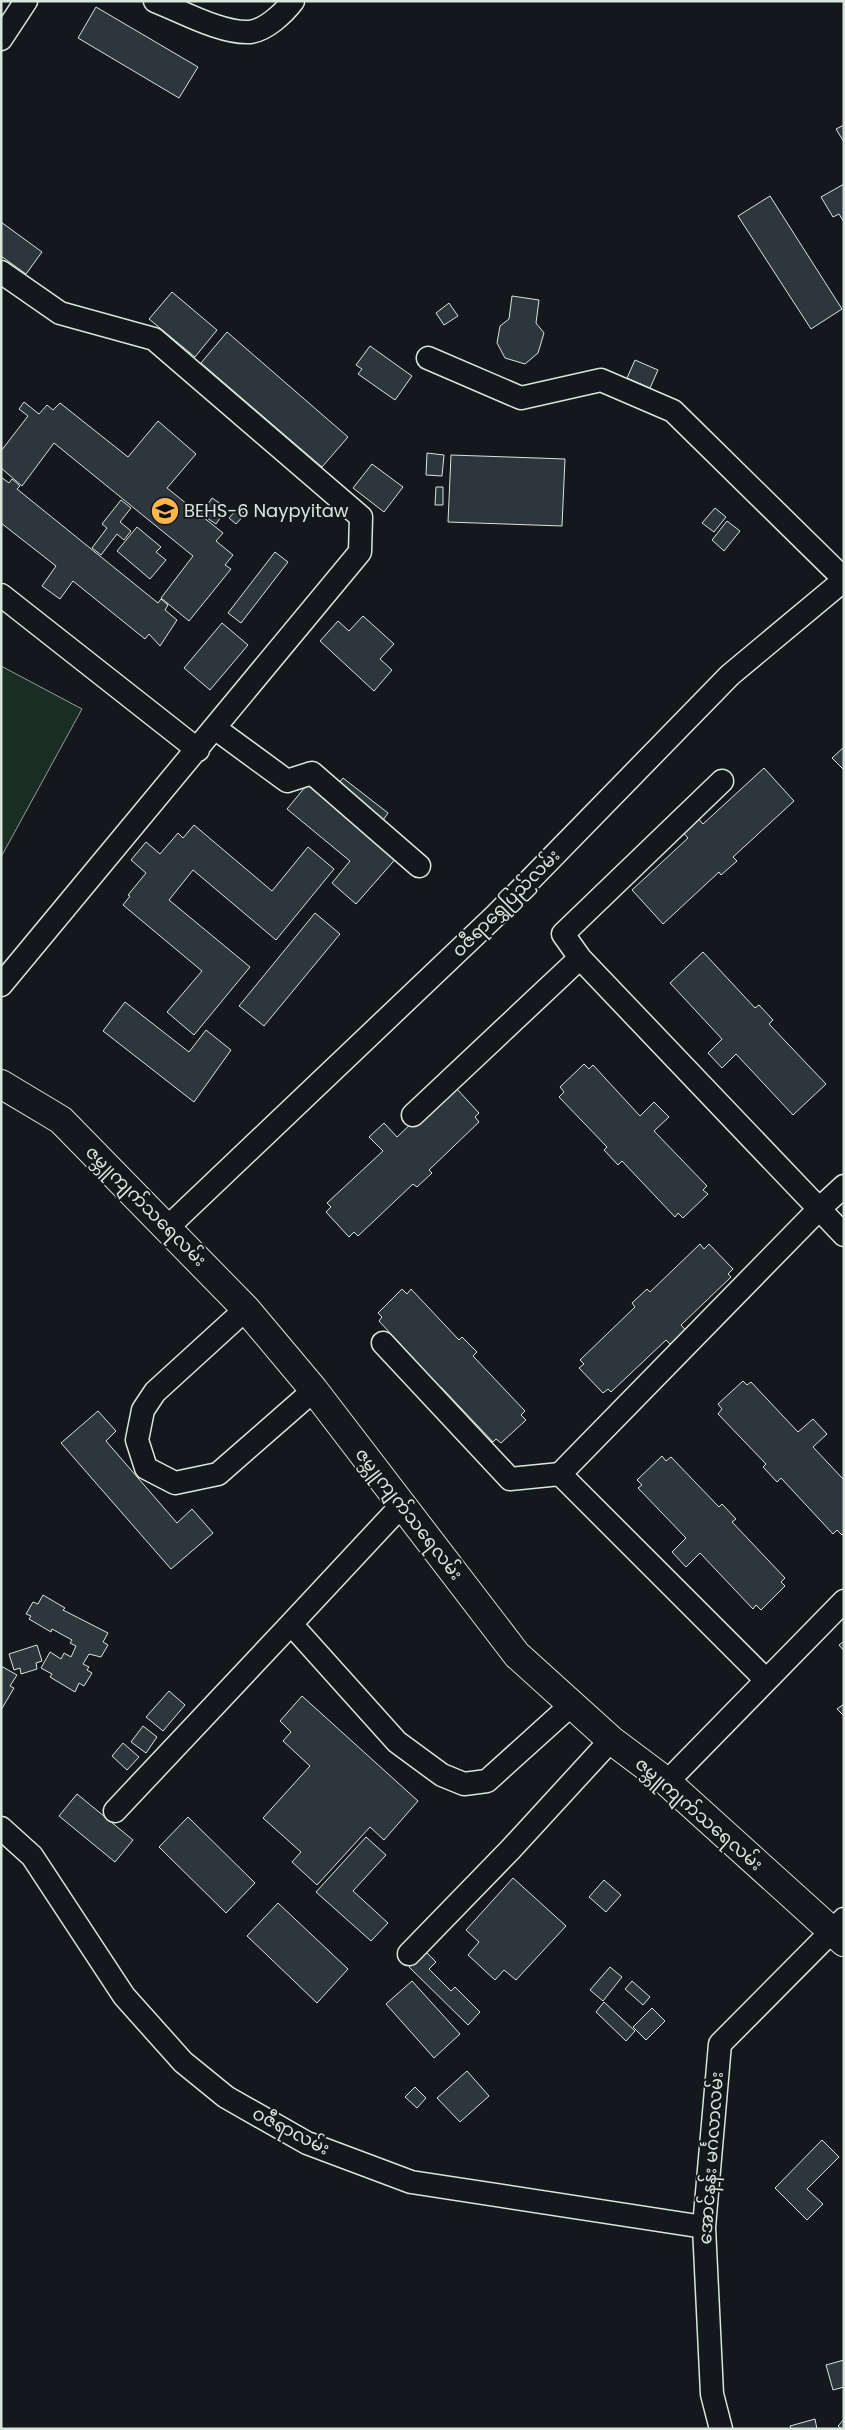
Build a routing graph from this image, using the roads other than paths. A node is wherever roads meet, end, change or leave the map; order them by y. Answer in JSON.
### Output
{"nodes":[{"id":1,"x":26,"y":1,"type":"edge"},
{"id":2,"x":155,"y":1,"type":"edge"},
{"id":3,"x":293,"y":1,"type":"edge"},
{"id":4,"x":1,"y":39,"type":"edge"},
{"id":5,"x":1,"y":272,"type":"edge"},
{"id":6,"x":428,"y":358,"type":"dead end"},
{"id":7,"x":844,"y":580,"type":"edge"},
{"id":8,"x":1,"y":595,"type":"edge"},
{"id":9,"x":216,"y":729,"type":"junction"},
{"id":10,"x":198,"y":750,"type":"junction"},
{"id":11,"x":722,"y":781,"type":"dead end"},
{"id":12,"x":419,"y":866,"type":"dead end"},
{"id":13,"x":580,"y":958,"type":"junction"},
{"id":14,"x":1,"y":985,"type":"edge"},
{"id":15,"x":1,"y":1084,"type":"edge"},
{"id":16,"x":413,"y":1115,"type":"dead end"},
{"id":17,"x":844,"y":1186,"type":"edge"},
{"id":18,"x":819,"y":1209,"type":"junction"},
{"id":19,"x":168,"y":1227,"type":"junction"},
{"id":20,"x":844,"y":1235,"type":"edge"},
{"id":21,"x":246,"y":1309,"type":"junction"},
{"id":22,"x":383,"y":1342,"type":"dead end"},
{"id":23,"x":314,"y":1390,"type":"junction"},
{"id":24,"x":560,"y":1474,"type":"junction"},
{"id":25,"x":402,"y":1506,"type":"junction"},
{"id":26,"x":844,"y":1600,"type":"edge"},
{"id":27,"x":291,"y":1624,"type":"junction"},
{"id":28,"x":766,"y":1680,"type":"junction"},
{"id":29,"x":570,"y":1706,"type":"junction"},
{"id":30,"x":611,"y":1740,"type":"junction"},
{"id":31,"x":667,"y":1782,"type":"junction"},
{"id":32,"x":115,"y":1811,"type":"dead end"},
{"id":33,"x":1,"y":1828,"type":"edge"},
{"id":34,"x":840,"y":1931,"type":"edge"},
{"id":35,"x":409,"y":1954,"type":"dead end"},
{"id":36,"x":704,"y":2227,"type":"junction"},
{"id":37,"x":721,"y":2429,"type":"edge"}],
"edges":[{"from":1,"to":4,"type":"street"},
{"from":2,"to":3,"type":"street"},
{"from":5,"to":9,"type":"street"},
{"from":6,"to":7,"type":"street"},
{"from":7,"to":19,"type":"street","name":"ဝဇီရာရွှေပြည်လမ်း"},
{"from":8,"to":10,"type":"street"},
{"from":9,"to":10,"type":"street"},
{"from":9,"to":12,"type":"street"},
{"from":10,"to":14,"type":"street"},
{"from":11,"to":13,"type":"street"},
{"from":13,"to":16,"type":"street"},
{"from":13,"to":18,"type":"street"},
{"from":15,"to":19,"type":"main road","name":"ဇမ္ဘူကျက်သရေလမ်း"},
{"from":17,"to":18,"type":"street"},
{"from":18,"to":20,"type":"street"},
{"from":18,"to":24,"type":"street"},
{"from":19,"to":21,"type":"main road","name":"ဇမ္ဘူကျက်သရေလမ်း"},
{"from":21,"to":23,"type":"main road","name":"ဇမ္ဘူကျက်သရေလမ်း"},
{"from":21,"to":23,"type":"street"},
{"from":22,"to":24,"type":"street"},
{"from":23,"to":25,"type":"main road","name":"ဇမ္ဘူကျက်သရေလမ်း"},
{"from":24,"to":28,"type":"street"},
{"from":25,"to":27,"type":"street"},
{"from":25,"to":29,"type":"main road","name":"ဇမ္ဘူကျက်သရေလမ်း"},
{"from":26,"to":28,"type":"street"},
{"from":27,"to":29,"type":"street"},
{"from":27,"to":32,"type":"street"},
{"from":28,"to":31,"type":"street"},
{"from":29,"to":30,"type":"main road","name":"ဇမ္ဘူကျက်သရေလမ်း"},
{"from":30,"to":31,"type":"main road","name":"ဇမ္ဘူကျက်သရေလမ်း"},
{"from":30,"to":35,"type":"street"},
{"from":31,"to":34,"type":"main road","name":"ဇမ္ဘူကျက်သရေလမ်း"},
{"from":33,"to":36,"type":"street","name":"ဝဇီရာလမ်း"},
{"from":34,"to":36,"type":"street","name":"အောင်နန်း မင်္ဂလာလမ်း"},
{"from":36,"to":37,"type":"street","name":"အောင်နန်း မင်္ဂလာလမ်း"}]}
